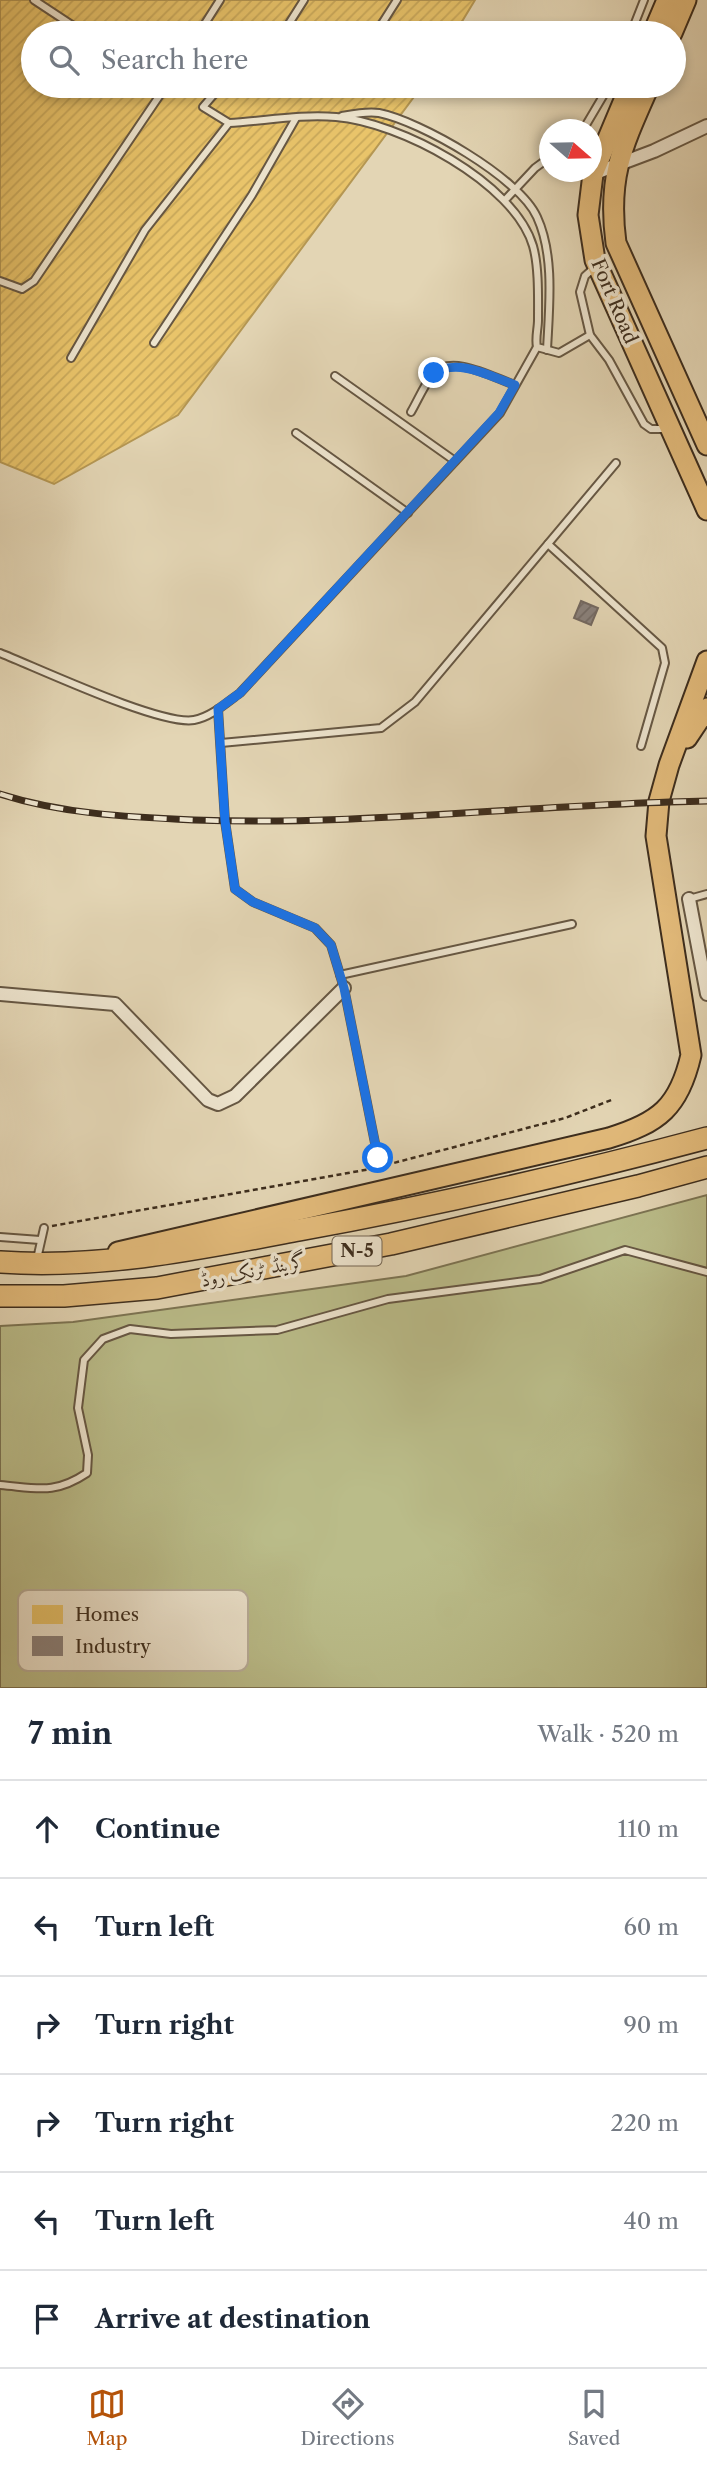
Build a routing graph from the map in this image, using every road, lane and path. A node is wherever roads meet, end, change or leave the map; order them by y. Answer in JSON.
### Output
{"nodes":[{"id":1,"x":34,"y":0,"type":"edge"},
{"id":2,"x":220,"y":0,"type":"edge"},
{"id":3,"x":304,"y":0,"type":"edge"},
{"id":4,"x":397,"y":0,"type":"edge"},
{"id":5,"x":644,"y":0,"type":"edge"},
{"id":6,"x":667,"y":0,"type":"edge"},
{"id":7,"x":686,"y":0,"type":"edge"},
{"id":8,"x":66,"y":21,"type":"edge"},
{"id":9,"x":207,"y":21,"type":"edge"},
{"id":10,"x":291,"y":21,"type":"edge"},
{"id":11,"x":384,"y":21,"type":"edge"},
{"id":12,"x":636,"y":21,"type":"edge"},
{"id":13,"x":658,"y":21,"type":"edge"},
{"id":14,"x":676,"y":21,"type":"edge"},
{"id":15,"x":157,"y":98,"type":"edge"},
{"id":16,"x":211,"y":98,"type":"edge"},
{"id":17,"x":602,"y":98,"type":"edge"},
{"id":18,"x":625,"y":98,"type":"edge"},
{"id":19,"x":644,"y":98,"type":"edge"},
{"id":20,"x":336,"y":117,"type":"junction"},
{"id":21,"x":296,"y":118,"type":"junction"},
{"id":22,"x":590,"y":119,"type":"edge"},
{"id":23,"x":229,"y":123,"type":"junction"},
{"id":24,"x":707,"y":126,"type":"edge"},
{"id":25,"x":602,"y":153,"type":"edge"},
{"id":26,"x":539,"y":165,"type":"edge"},
{"id":27,"x":616,"y":165,"type":"junction"},
{"id":28,"x":602,"y":170,"type":"edge"},
{"id":29,"x":592,"y":182,"type":"edge"},
{"id":30,"x":518,"y":189,"type":"junction"},
{"id":31,"x":505,"y":200,"type":"junction"},
{"id":32,"x":598,"y":265,"type":"junction"},
{"id":33,"x":0,"y":281,"type":"edge"},
{"id":34,"x":590,"y":335,"type":"junction"},
{"id":35,"x":154,"y":343,"type":"dead end"},
{"id":36,"x":537,"y":347,"type":"junction"},
{"id":37,"x":547,"y":350,"type":"junction"},
{"id":38,"x":71,"y":358,"type":"dead end"},
{"id":39,"x":335,"y":376,"type":"dead end"},
{"id":40,"x":515,"y":385,"type":"junction"},
{"id":41,"x":411,"y":412,"type":"dead end"},
{"id":42,"x":671,"y":428,"type":"junction"},
{"id":43,"x":296,"y":433,"type":"dead end"},
{"id":44,"x":707,"y":445,"type":"edge"},
{"id":45,"x":455,"y":461,"type":"junction"},
{"id":46,"x":616,"y":463,"type":"dead end"},
{"id":47,"x":707,"y":510,"type":"edge"},
{"id":48,"x":408,"y":513,"type":"junction"},
{"id":49,"x":548,"y":544,"type":"junction"},
{"id":50,"x":0,"y":653,"type":"edge"},
{"id":51,"x":707,"y":661,"type":"edge"},
{"id":52,"x":707,"y":708,"type":"edge"},
{"id":53,"x":218,"y":709,"type":"junction"},
{"id":54,"x":220,"y":743,"type":"junction"},
{"id":55,"x":640,"y":746,"type":"dead end"},
{"id":56,"x":669,"y":765,"type":"junction"},
{"id":57,"x":707,"y":894,"type":"edge"},
{"id":58,"x":689,"y":899,"type":"joint"},
{"id":59,"x":572,"y":924,"type":"dead end"},
{"id":60,"x":704,"y":970,"type":"edge"},
{"id":61,"x":340,"y":975,"type":"junction"},
{"id":62,"x":344,"y":988,"type":"junction"},
{"id":63,"x":0,"y":994,"type":"edge"},
{"id":64,"x":707,"y":994,"type":"edge"},
{"id":65,"x":614,"y":1099,"type":"dead end"},
{"id":66,"x":707,"y":1138,"type":"edge"},
{"id":67,"x":378,"y":1158,"type":"dead end"},
{"id":68,"x":707,"y":1167,"type":"edge"},
{"id":69,"x":44,"y":1228,"type":"joint"},
{"id":70,"x":0,"y":1237,"type":"edge"},
{"id":71,"x":40,"y":1240,"type":"junction"},
{"id":72,"x":0,"y":1262,"type":"edge"},
{"id":73,"x":65,"y":1264,"type":"junction"},
{"id":74,"x":35,"y":1265,"type":"junction"},
{"id":75,"x":707,"y":1272,"type":"edge"},
{"id":76,"x":0,"y":1296,"type":"edge"},
{"id":77,"x":0,"y":1485,"type":"edge"}],
"edges":[{"from":1,"to":8,"type":"lane"},
{"from":2,"to":9,"type":"lane"},
{"from":3,"to":10,"type":"lane"},
{"from":4,"to":11,"type":"lane"},
{"from":5,"to":12,"type":"lane"},
{"from":6,"to":13,"type":"main road"},
{"from":7,"to":14,"type":"main road"},
{"from":15,"to":33,"type":"lane"},
{"from":16,"to":23,"type":"lane"},
{"from":17,"to":22,"type":"lane"},
{"from":18,"to":25,"type":"main road","name":"Fort Road"},
{"from":19,"to":27,"type":"main road","name":"Fort Road"},
{"from":20,"to":21,"type":"lane"},
{"from":20,"to":30,"type":"lane"},
{"from":20,"to":31,"type":"lane"},
{"from":21,"to":23,"type":"lane"},
{"from":21,"to":35,"type":"lane"},
{"from":23,"to":38,"type":"lane"},
{"from":24,"to":27,"type":"street"},
{"from":26,"to":30,"type":"lane"},
{"from":27,"to":28,"type":"street"},
{"from":27,"to":44,"type":"main road","name":"Fort Road"},
{"from":29,"to":32,"type":"main road","name":"Fort Road"},
{"from":30,"to":31,"type":"lane"},
{"from":30,"to":37,"type":"lane"},
{"from":31,"to":36,"type":"lane"},
{"from":32,"to":34,"type":"lane"},
{"from":32,"to":42,"type":"main road","name":"Fort Road"},
{"from":34,"to":37,"type":"lane"},
{"from":34,"to":42,"type":"lane"},
{"from":36,"to":37,"type":"lane"},
{"from":36,"to":40,"type":"lane"},
{"from":39,"to":45,"type":"lane"},
{"from":40,"to":41,"type":"lane"},
{"from":40,"to":45,"type":"lane"},
{"from":42,"to":47,"type":"main road","name":"Fort Road"},
{"from":43,"to":48,"type":"lane"},
{"from":45,"to":48,"type":"lane"},
{"from":46,"to":49,"type":"lane"},
{"from":48,"to":53,"type":"lane"},
{"from":49,"to":54,"type":"lane"},
{"from":49,"to":55,"type":"lane"},
{"from":50,"to":53,"type":"lane"},
{"from":51,"to":56,"type":"main road"},
{"from":52,"to":56,"type":"main road"},
{"from":53,"to":54,"type":"lane"},
{"from":54,"to":61,"type":"lane"},
{"from":56,"to":73,"type":"main road"},
{"from":57,"to":58,"type":"lane"},
{"from":58,"to":60,"type":"street"},
{"from":59,"to":61,"type":"lane"},
{"from":60,"to":64,"type":"street"},
{"from":61,"to":62,"type":"lane"},
{"from":62,"to":63,"type":"street"},
{"from":62,"to":67,"type":"lane"},
{"from":65,"to":69,"type":"path"},
{"from":66,"to":73,"type":"highway","name":"گرینڈ ٹرنک روڈ","number":"N-5"},
{"from":68,"to":76,"type":"highway","name":"گرینڈ ٹرنک روڈ","number":"N-5"},
{"from":69,"to":71,"type":"lane"},
{"from":70,"to":71,"type":"lane"},
{"from":71,"to":74,"type":"lane"},
{"from":72,"to":74,"type":"highway","name":"گرینڈ ٹرنک روڈ","number":"N-5"},
{"from":73,"to":74,"type":"highway","name":"گرینڈ ٹرنک روڈ","number":"N-5"},
{"from":75,"to":77,"type":"lane"}]}
